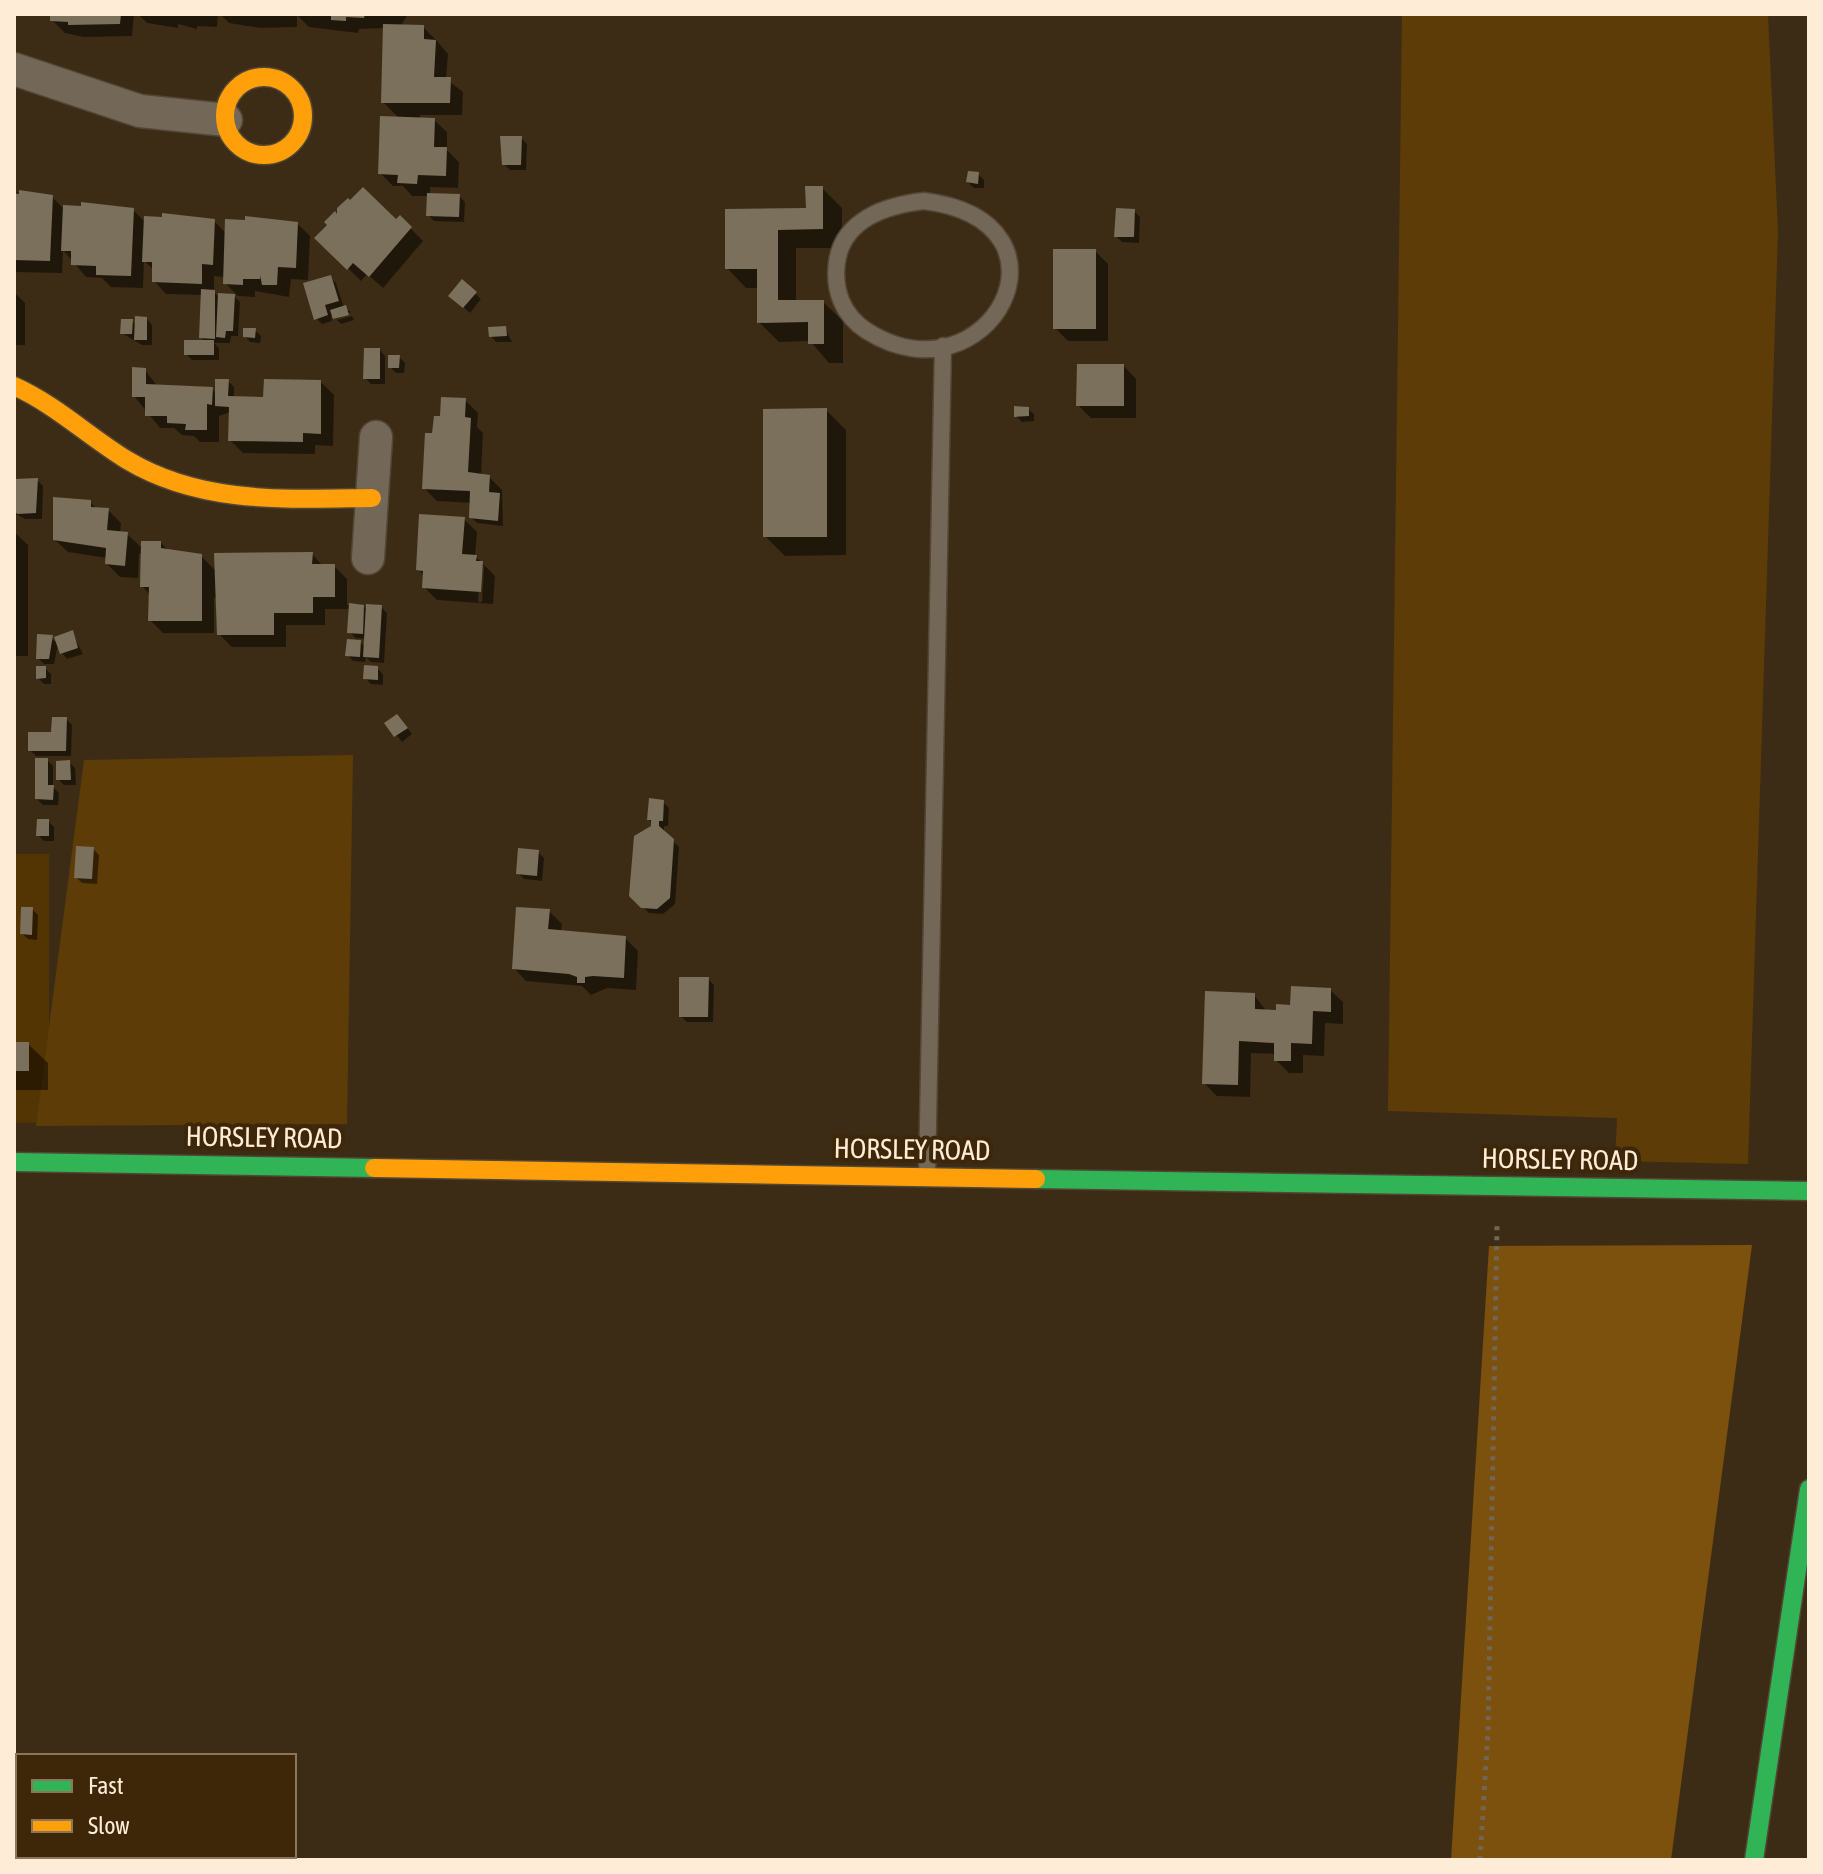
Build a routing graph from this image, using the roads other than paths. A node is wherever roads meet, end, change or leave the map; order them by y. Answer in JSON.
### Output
{"nodes":[{"id":1,"x":14,"y":69,"type":"edge"},
{"id":2,"x":226,"y":120,"type":"junction"},
{"id":3,"x":943,"y":346,"type":"junction"},
{"id":4,"x":14,"y":386,"type":"edge"},
{"id":5,"x":376,"y":437,"type":"dead end"},
{"id":6,"x":372,"y":498,"type":"junction"},
{"id":7,"x":368,"y":558,"type":"dead end"},
{"id":8,"x":14,"y":1162,"type":"edge"},
{"id":9,"x":927,"y":1178,"type":"junction"},
{"id":10,"x":1809,"y":1191,"type":"edge"},
{"id":11,"x":1809,"y":1489,"type":"edge"},
{"id":12,"x":1754,"y":1860,"type":"edge"}],
"edges":[{"from":1,"to":2,"type":"street"},
{"from":2,"to":2,"type":"main road"},
{"from":3,"to":3,"type":"lane"},
{"from":3,"to":9,"type":"lane"},
{"from":4,"to":6,"type":"main road"},
{"from":5,"to":6,"type":"street"},
{"from":6,"to":7,"type":"street"},
{"from":8,"to":9,"type":"main road","name":"HORSLEY ROAD"},
{"from":9,"to":10,"type":"main road","name":"HORSLEY ROAD"},
{"from":11,"to":12,"type":"main road"}]}
